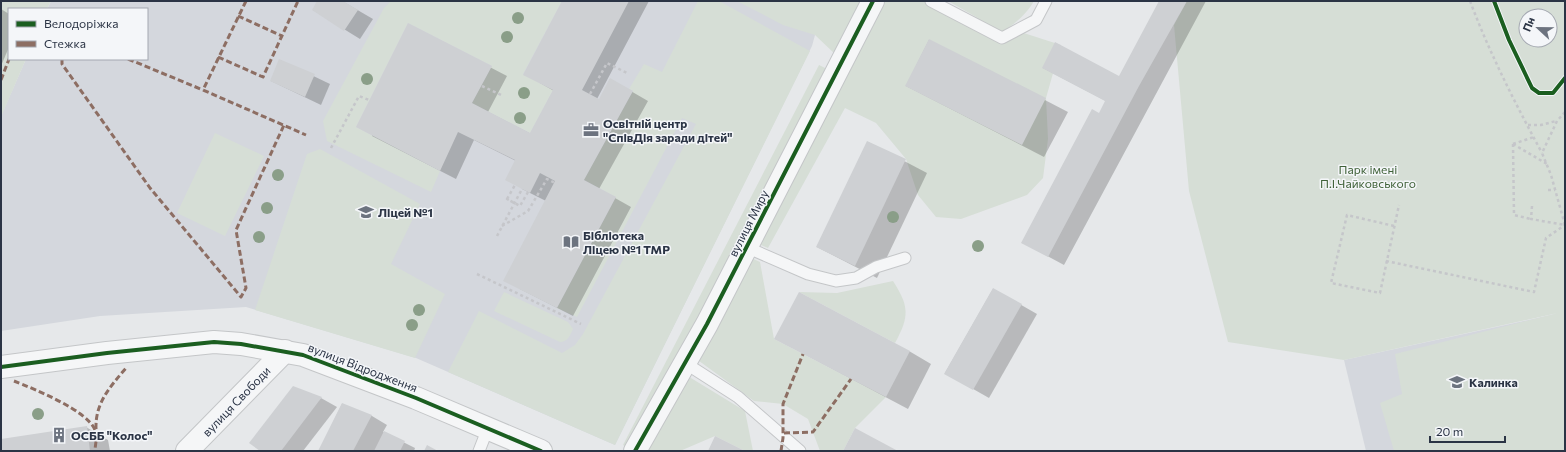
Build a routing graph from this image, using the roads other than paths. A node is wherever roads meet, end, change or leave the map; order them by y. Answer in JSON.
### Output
{"nodes":[{"id":1,"x":873,"y":1,"type":"edge"},
{"id":2,"x":931,"y":1,"type":"edge"},
{"id":3,"x":1046,"y":1,"type":"edge"},
{"id":4,"x":746,"y":247,"type":"junction"},
{"id":5,"x":905,"y":258,"type":"dead end"},
{"id":6,"x":285,"y":352,"type":"junction"},
{"id":7,"x":684,"y":363,"type":"junction"},
{"id":8,"x":1,"y":367,"type":"edge"},
{"id":9,"x":488,"y":428,"type":"junction"},
{"id":10,"x":187,"y":451,"type":"edge"},
{"id":11,"x":479,"y":451,"type":"edge"},
{"id":12,"x":541,"y":451,"type":"edge"},
{"id":13,"x":635,"y":451,"type":"edge"},
{"id":14,"x":800,"y":451,"type":"edge"}],
"edges":[{"from":1,"to":4,"type":"street","name":"вулиця Миру"},
{"from":2,"to":3,"type":"lane"},
{"from":4,"to":5,"type":"lane"},
{"from":4,"to":7,"type":"street","name":"вулиця Миру"},
{"from":6,"to":8,"type":"street","name":"вулиця Відродження"},
{"from":6,"to":9,"type":"street","name":"вулиця Відродження"},
{"from":6,"to":10,"type":"street","name":"вулиця Свободи"},
{"from":7,"to":13,"type":"street","name":"вулиця Миру"},
{"from":7,"to":14,"type":"lane"},
{"from":9,"to":11,"type":"lane"},
{"from":9,"to":12,"type":"street","name":"вулиця Відродження"}]}
